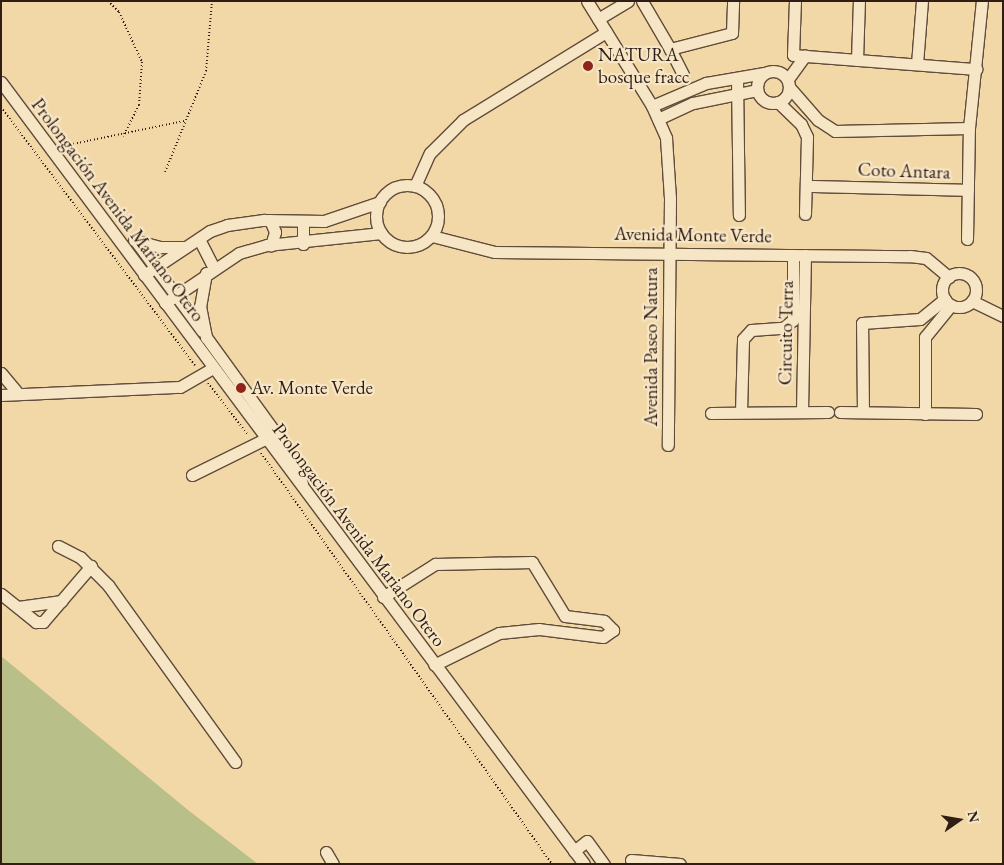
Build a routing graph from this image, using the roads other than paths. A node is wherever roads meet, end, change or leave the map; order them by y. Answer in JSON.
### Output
{"nodes":[{"id":1,"x":586,"y":1,"type":"edge"},
{"id":2,"x":628,"y":1,"type":"edge"},
{"id":3,"x":642,"y":1,"type":"edge"},
{"id":4,"x":733,"y":1,"type":"edge"},
{"id":5,"x":795,"y":1,"type":"edge"},
{"id":6,"x":859,"y":1,"type":"edge"},
{"id":7,"x":922,"y":1,"type":"edge"},
{"id":8,"x":982,"y":1,"type":"edge"},
{"id":9,"x":598,"y":19,"type":"junction"},
{"id":10,"x":606,"y":32,"type":"junction"},
{"id":11,"x":670,"y":49,"type":"junction"},
{"id":12,"x":799,"y":56,"type":"junction"},
{"id":13,"x":857,"y":60,"type":"junction"},
{"id":14,"x":918,"y":64,"type":"junction"},
{"id":15,"x":976,"y":69,"type":"junction"},
{"id":16,"x":778,"y":71,"type":"junction"},
{"id":17,"x":764,"y":73,"type":"junction"},
{"id":18,"x":684,"y":75,"type":"dead end"},
{"id":19,"x":737,"y":79,"type":"junction"},
{"id":20,"x":1,"y":82,"type":"edge"},
{"id":21,"x":789,"y":83,"type":"junction"},
{"id":22,"x":757,"y":90,"type":"junction"},
{"id":23,"x":739,"y":92,"type":"junction"},
{"id":24,"x":778,"y":102,"type":"junction"},
{"id":25,"x":652,"y":106,"type":"junction"},
{"id":26,"x":658,"y":119,"type":"junction"},
{"id":27,"x":970,"y":128,"type":"junction"},
{"id":28,"x":416,"y":186,"type":"junction"},
{"id":29,"x":808,"y":186,"type":"junction"},
{"id":30,"x":968,"y":190,"type":"junction"},
{"id":31,"x":380,"y":202,"type":"junction"},
{"id":32,"x":805,"y":214,"type":"dead end"},
{"id":33,"x":739,"y":215,"type":"dead end"},
{"id":34,"x":270,"y":220,"type":"junction"},
{"id":35,"x":303,"y":222,"type":"junction"},
{"id":36,"x":113,"y":232,"type":"junction"},
{"id":37,"x":381,"y":233,"type":"junction"},
{"id":38,"x":432,"y":236,"type":"junction"},
{"id":39,"x":199,"y":239,"type":"junction"},
{"id":40,"x":967,"y":239,"type":"dead end"},
{"id":41,"x":135,"y":240,"type":"junction"},
{"id":42,"x":303,"y":244,"type":"junction"},
{"id":43,"x":271,"y":245,"type":"junction"},
{"id":44,"x":186,"y":247,"type":"junction"},
{"id":45,"x":669,"y":254,"type":"junction"},
{"id":46,"x":793,"y":254,"type":"junction"},
{"id":47,"x":805,"y":255,"type":"junction"},
{"id":48,"x":155,"y":268,"type":"junction"},
{"id":49,"x":210,"y":270,"type":"junction"},
{"id":50,"x":144,"y":275,"type":"junction"},
{"id":51,"x":949,"y":277,"type":"junction"},
{"id":52,"x":176,"y":295,"type":"junction"},
{"id":53,"x":972,"y":300,"type":"junction"},
{"id":54,"x":948,"y":302,"type":"junction"},
{"id":55,"x":165,"y":303,"type":"junction"},
{"id":56,"x":1003,"y":316,"type":"edge"},
{"id":57,"x":206,"y":337,"type":"junction"},
{"id":58,"x":214,"y":368,"type":"junction"},
{"id":59,"x":1,"y":373,"type":"edge"},
{"id":60,"x":18,"y":393,"type":"junction"},
{"id":61,"x":1,"y":395,"type":"edge"},
{"id":62,"x":802,"y":411,"type":"junction"},
{"id":63,"x":741,"y":412,"type":"junction"},
{"id":64,"x":863,"y":412,"type":"junction"},
{"id":65,"x":710,"y":413,"type":"dead end"},
{"id":66,"x":926,"y":414,"type":"junction"},
{"id":67,"x":976,"y":414,"type":"dead end"},
{"id":68,"x":266,"y":438,"type":"junction"},
{"id":69,"x":668,"y":445,"type":"dead end"},
{"id":70,"x":192,"y":475,"type":"dead end"},
{"id":71,"x":307,"y":496,"type":"junction"},
{"id":72,"x":58,"y":546,"type":"dead end"},
{"id":73,"x":91,"y":566,"type":"junction"},
{"id":74,"x":1,"y":594,"type":"edge"},
{"id":75,"x":383,"y":597,"type":"junction"},
{"id":76,"x":62,"y":601,"type":"junction"},
{"id":77,"x":18,"y":607,"type":"junction"},
{"id":78,"x":434,"y":666,"type":"junction"},
{"id":79,"x":236,"y":762,"type":"dead end"},
{"id":80,"x":574,"y":851,"type":"junction"},
{"id":81,"x":326,"y":852,"type":"dead end"},
{"id":82,"x":631,"y":860,"type":"dead end"},
{"id":83,"x":333,"y":864,"type":"edge"},
{"id":84,"x":584,"y":864,"type":"edge"},
{"id":85,"x":604,"y":864,"type":"edge"},
{"id":86,"x":680,"y":864,"type":"edge"}],
"edges":[{"from":1,"to":9,"type":"street","name":"Avenida Paseo Natura"},
{"from":2,"to":9,"type":"street"},
{"from":3,"to":11,"type":"street"},
{"from":4,"to":11,"type":"street"},
{"from":5,"to":12,"type":"street"},
{"from":6,"to":13,"type":"street"},
{"from":7,"to":14,"type":"street"},
{"from":8,"to":15,"type":"street","name":"Coto Antara"},
{"from":9,"to":10,"type":"street","name":"Avenida Paseo Natura"},
{"from":10,"to":25,"type":"street","name":"Avenida Paseo Natura"},
{"from":10,"to":28,"type":"street"},
{"from":11,"to":18,"type":"street"},
{"from":12,"to":13,"type":"street"},
{"from":12,"to":16,"type":"street"},
{"from":12,"to":21,"type":"street"},
{"from":13,"to":14,"type":"street"},
{"from":14,"to":15,"type":"street"},
{"from":15,"to":27,"type":"street","name":"Coto Antara"},
{"from":16,"to":17,"type":"street"},
{"from":16,"to":21,"type":"street"},
{"from":17,"to":19,"type":"street"},
{"from":17,"to":22,"type":"street"},
{"from":19,"to":23,"type":"street"},
{"from":19,"to":25,"type":"street"},
{"from":20,"to":36,"type":"street","name":"Prolongación Avenida Mariano Otero"},
{"from":21,"to":24,"type":"street"},
{"from":21,"to":27,"type":"street","name":"Coto Antara"},
{"from":22,"to":23,"type":"street"},
{"from":22,"to":24,"type":"street"},
{"from":23,"to":26,"type":"street"},
{"from":23,"to":33,"type":"street"},
{"from":24,"to":29,"type":"street"},
{"from":25,"to":26,"type":"street","name":"Avenida Paseo Natura"},
{"from":26,"to":45,"type":"street","name":"Avenida Paseo Natura"},
{"from":27,"to":30,"type":"street","name":"Coto Antara"},
{"from":28,"to":31,"type":"street"},
{"from":28,"to":38,"type":"street"},
{"from":29,"to":30,"type":"street","name":"Coto Antara"},
{"from":29,"to":32,"type":"street"},
{"from":30,"to":40,"type":"street"},
{"from":31,"to":35,"type":"street"},
{"from":31,"to":37,"type":"street"},
{"from":34,"to":35,"type":"street"},
{"from":34,"to":39,"type":"street"},
{"from":34,"to":43,"type":"street"},
{"from":35,"to":42,"type":"street"},
{"from":36,"to":41,"type":"street"},
{"from":36,"to":50,"type":"street","name":"Prolongación Avenida Mariano Otero"},
{"from":37,"to":38,"type":"street"},
{"from":37,"to":42,"type":"street"},
{"from":38,"to":45,"type":"street","name":"Avenida Monte Verde"},
{"from":39,"to":44,"type":"street"},
{"from":39,"to":49,"type":"street"},
{"from":41,"to":44,"type":"street"},
{"from":41,"to":48,"type":"street"},
{"from":42,"to":43,"type":"street"},
{"from":43,"to":49,"type":"street"},
{"from":44,"to":48,"type":"street"},
{"from":45,"to":46,"type":"street","name":"Avenida Monte Verde"},
{"from":45,"to":69,"type":"street","name":"Avenida Paseo Natura"},
{"from":46,"to":47,"type":"street","name":"Avenida Monte Verde"},
{"from":46,"to":63,"type":"street"},
{"from":47,"to":51,"type":"street","name":"Avenida Monte Verde"},
{"from":47,"to":62,"type":"street","name":"Circuito Terra"},
{"from":48,"to":50,"type":"street"},
{"from":48,"to":52,"type":"street"},
{"from":49,"to":52,"type":"street"},
{"from":49,"to":57,"type":"street"},
{"from":50,"to":55,"type":"street","name":"Prolongación Avenida Mariano Otero"},
{"from":51,"to":53,"type":"street"},
{"from":51,"to":54,"type":"street"},
{"from":52,"to":55,"type":"street"},
{"from":52,"to":57,"type":"street"},
{"from":53,"to":54,"type":"street"},
{"from":53,"to":56,"type":"street"},
{"from":54,"to":64,"type":"street"},
{"from":54,"to":66,"type":"street"},
{"from":55,"to":58,"type":"street","name":"Prolongación Avenida Mariano Otero"},
{"from":57,"to":71,"type":"street"},
{"from":58,"to":60,"type":"street"},
{"from":58,"to":68,"type":"street","name":"Prolongación Avenida Mariano Otero"},
{"from":59,"to":60,"type":"street"},
{"from":60,"to":61,"type":"street"},
{"from":62,"to":63,"type":"street","name":"Circuito Terra"},
{"from":62,"to":64,"type":"street","name":"Circuito Terra"},
{"from":63,"to":65,"type":"street","name":"Circuito Terra"},
{"from":64,"to":66,"type":"street","name":"Circuito Terra"},
{"from":66,"to":67,"type":"street","name":"Circuito Terra"},
{"from":68,"to":70,"type":"street"},
{"from":68,"to":71,"type":"street","name":"Prolongación Avenida Mariano Otero"},
{"from":71,"to":75,"type":"street","name":"Prolongación Avenida Mariano Otero"},
{"from":72,"to":73,"type":"street"},
{"from":73,"to":76,"type":"street"},
{"from":73,"to":79,"type":"street"},
{"from":74,"to":77,"type":"street"},
{"from":75,"to":78,"type":"street","name":"Prolongación Avenida Mariano Otero"},
{"from":75,"to":78,"type":"street"},
{"from":76,"to":77,"type":"street"},
{"from":76,"to":77,"type":"street"},
{"from":78,"to":80,"type":"street","name":"Prolongación Avenida Mariano Otero"},
{"from":80,"to":84,"type":"street","name":"Prolongación Avenida Mariano Otero"},
{"from":80,"to":85,"type":"street"},
{"from":81,"to":83,"type":"street"},
{"from":82,"to":86,"type":"street"}]}
